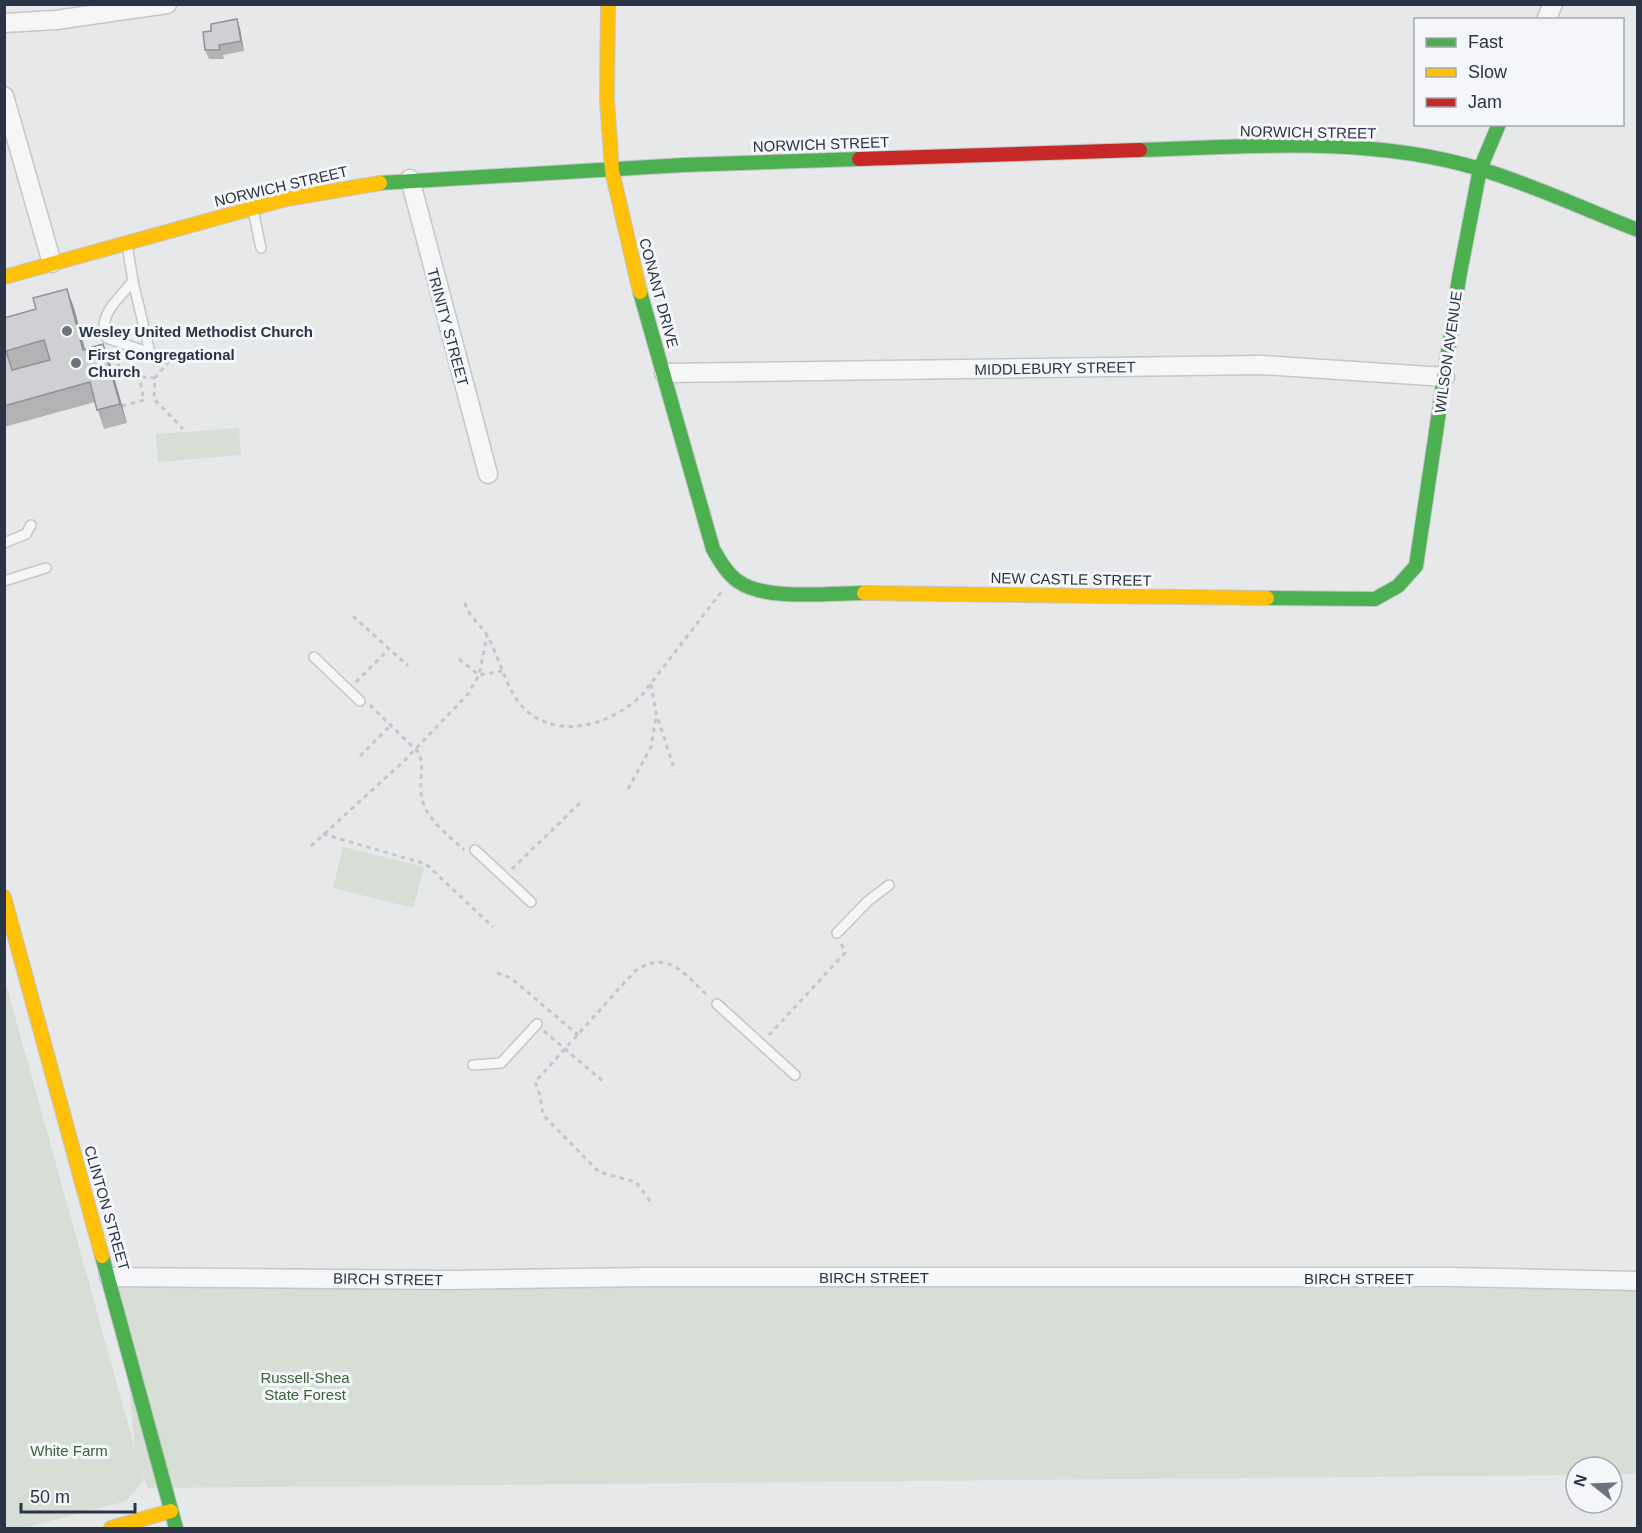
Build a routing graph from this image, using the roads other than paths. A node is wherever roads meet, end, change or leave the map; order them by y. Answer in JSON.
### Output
{"nodes":[{"id":1,"x":167,"y":4,"type":"edge"},
{"id":2,"x":608,"y":4,"type":"edge"},
{"id":3,"x":1553,"y":4,"type":"edge"},
{"id":4,"x":1547,"y":18,"type":"edge"},
{"id":5,"x":4,"y":23,"type":"edge"},
{"id":6,"x":4,"y":96,"type":"edge"},
{"id":7,"x":1498,"y":126,"type":"edge"},
{"id":8,"x":1480,"y":169,"type":"junction"},
{"id":9,"x":612,"y":171,"type":"junction"},
{"id":10,"x":410,"y":180,"type":"junction"},
{"id":11,"x":252,"y":208,"type":"junction"},
{"id":12,"x":1638,"y":230,"type":"edge"},
{"id":13,"x":127,"y":243,"type":"junction"},
{"id":14,"x":261,"y":248,"type":"dead end"},
{"id":15,"x":52,"y":263,"type":"junction"},
{"id":16,"x":4,"y":277,"type":"edge"},
{"id":17,"x":133,"y":281,"type":"junction"},
{"id":18,"x":664,"y":373,"type":"junction"},
{"id":19,"x":1445,"y":377,"type":"junction"},
{"id":20,"x":488,"y":474,"type":"dead end"},
{"id":21,"x":32,"y":525,"type":"dead end"},
{"id":22,"x":4,"y":543,"type":"edge"},
{"id":23,"x":46,"y":568,"type":"dead end"},
{"id":24,"x":733,"y":579,"type":"joint"},
{"id":25,"x":1406,"y":580,"type":"joint"},
{"id":26,"x":4,"y":581,"type":"edge"},
{"id":27,"x":314,"y":657,"type":"dead end"},
{"id":28,"x":360,"y":701,"type":"road end"},
{"id":29,"x":475,"y":850,"type":"road end"},
{"id":30,"x":889,"y":885,"type":"dead end"},
{"id":31,"x":4,"y":897,"type":"edge"},
{"id":32,"x":531,"y":902,"type":"dead end"},
{"id":33,"x":837,"y":933,"type":"road end"},
{"id":34,"x":717,"y":1004,"type":"road end"},
{"id":35,"x":537,"y":1024,"type":"dead end"},
{"id":36,"x":473,"y":1065,"type":"dead end"},
{"id":37,"x":795,"y":1075,"type":"dead end"},
{"id":38,"x":110,"y":1276,"type":"junction"},
{"id":39,"x":1638,"y":1281,"type":"edge"},
{"id":40,"x":171,"y":1511,"type":"junction"},
{"id":41,"x":111,"y":1528,"type":"edge"},
{"id":42,"x":176,"y":1528,"type":"edge"}],
"edges":[{"from":1,"to":5,"type":"street"},
{"from":2,"to":9,"type":"street","name":"CONANT DRIVE"},
{"from":3,"to":4,"type":"street"},
{"from":6,"to":15,"type":"street"},
{"from":7,"to":8,"type":"street","name":"WILSON AVENUE"},
{"from":8,"to":9,"type":"street","name":"NORWICH STREET"},
{"from":8,"to":12,"type":"street","name":"NORWICH STREET"},
{"from":8,"to":19,"type":"street","name":"WILSON AVENUE"},
{"from":9,"to":10,"type":"street","name":"NORWICH STREET"},
{"from":9,"to":18,"type":"street","name":"CONANT DRIVE"},
{"from":10,"to":11,"type":"street","name":"NORWICH STREET"},
{"from":10,"to":20,"type":"street","name":"TRINITY STREET"},
{"from":11,"to":13,"type":"street","name":"NORWICH STREET"},
{"from":11,"to":14,"type":"lane"},
{"from":13,"to":15,"type":"street","name":"NORWICH STREET"},
{"from":13,"to":17,"type":"lane"},
{"from":15,"to":16,"type":"street","name":"NORWICH STREET"},
{"from":17,"to":17,"type":"lane"},
{"from":18,"to":19,"type":"street","name":"MIDDLEBURY STREET"},
{"from":18,"to":24,"type":"street","name":"CONANT DRIVE"},
{"from":19,"to":25,"type":"street","name":"WILSON AVENUE"},
{"from":21,"to":22,"type":"lane"},
{"from":23,"to":26,"type":"lane"},
{"from":24,"to":25,"type":"street","name":"NEW CASTLE STREET"},
{"from":27,"to":28,"type":"lane"},
{"from":29,"to":32,"type":"lane"},
{"from":30,"to":33,"type":"lane"},
{"from":31,"to":38,"type":"street","name":"CLINTON STREET"},
{"from":34,"to":37,"type":"lane"},
{"from":35,"to":36,"type":"lane"},
{"from":38,"to":39,"type":"street","name":"BIRCH STREET"},
{"from":38,"to":40,"type":"street","name":"CLINTON STREET"},
{"from":40,"to":41,"type":"street"},
{"from":40,"to":42,"type":"street","name":"CLINTON STREET"}]}
